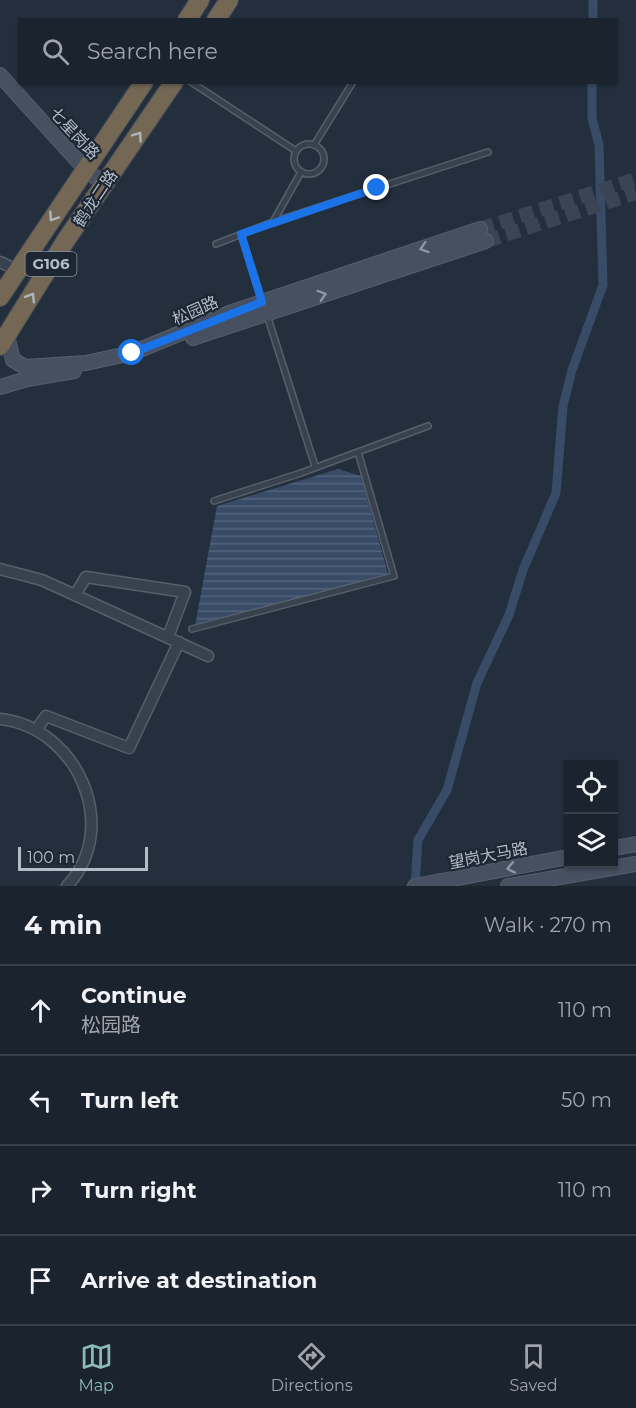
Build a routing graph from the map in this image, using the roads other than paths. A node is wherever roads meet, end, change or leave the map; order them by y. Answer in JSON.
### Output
{"nodes":[{"id":1,"x":200,"y":0,"type":"edge"},
{"id":2,"x":229,"y":0,"type":"edge"},
{"id":3,"x":188,"y":18,"type":"edge"},
{"id":4,"x":217,"y":18,"type":"edge"},
{"id":5,"x":0,"y":75,"type":"edge"},
{"id":6,"x":143,"y":84,"type":"edge"},
{"id":7,"x":173,"y":84,"type":"edge"},
{"id":8,"x":194,"y":84,"type":"edge"},
{"id":9,"x":352,"y":84,"type":"edge"},
{"id":10,"x":314,"y":145,"type":"junction"},
{"id":11,"x":296,"y":151,"type":"junction"},
{"id":12,"x":488,"y":152,"type":"dead end"},
{"id":13,"x":85,"y":169,"type":"junction"},
{"id":14,"x":301,"y":172,"type":"junction"},
{"id":15,"x":104,"y":184,"type":"junction"},
{"id":16,"x":273,"y":222,"type":"junction"},
{"id":17,"x":241,"y":234,"type":"junction"},
{"id":18,"x":483,"y":235,"type":"tunnel mouth"},
{"id":19,"x":216,"y":244,"type":"dead end"},
{"id":20,"x":0,"y":262,"type":"edge"},
{"id":21,"x":17,"y":270,"type":"junction"},
{"id":22,"x":0,"y":297,"type":"edge"},
{"id":23,"x":264,"y":308,"type":"junction"},
{"id":24,"x":3,"y":341,"type":"edge"},
{"id":25,"x":0,"y":387,"type":"edge"},
{"id":26,"x":428,"y":426,"type":"dead end"},
{"id":27,"x":358,"y":452,"type":"junction"},
{"id":28,"x":315,"y":466,"type":"junction"},
{"id":29,"x":214,"y":501,"type":"dead end"},
{"id":30,"x":0,"y":568,"type":"edge"},
{"id":31,"x":75,"y":595,"type":"junction"},
{"id":32,"x":192,"y":629,"type":"dead end"},
{"id":33,"x":168,"y":637,"type":"junction"},
{"id":34,"x":179,"y":642,"type":"junction"},
{"id":35,"x":208,"y":656,"type":"dead end"},
{"id":36,"x":0,"y":719,"type":"edge"},
{"id":37,"x":36,"y":730,"type":"junction"},
{"id":38,"x":636,"y":844,"type":"edge"},
{"id":39,"x":618,"y":847,"type":"edge"},
{"id":40,"x":564,"y":858,"type":"edge"},
{"id":41,"x":636,"y":864,"type":"edge"},
{"id":42,"x":70,"y":885,"type":"edge"},
{"id":43,"x":415,"y":886,"type":"edge"},
{"id":44,"x":508,"y":886,"type":"edge"}],
"edges":[{"from":1,"to":3,"type":"highway"},
{"from":2,"to":4,"type":"highway"},
{"from":5,"to":13,"type":"street","name":"七星岗路"},
{"from":6,"to":13,"type":"highway","name":"鹤龙二路","number":"G106"},
{"from":15,"to":7,"type":"highway","name":"鹤龙二路","number":"G106","one_way":true},
{"from":8,"to":11,"type":"lane"},
{"from":9,"to":10,"type":"lane"},
{"from":10,"to":11,"type":"lane"},
{"from":10,"to":14,"type":"lane"},
{"from":11,"to":14,"type":"lane"},
{"from":12,"to":16,"type":"lane"},
{"from":13,"to":15,"type":"street","name":"七星岗路"},
{"from":13,"to":21,"type":"highway","name":"鹤龙二路","number":"G106","one_way":true},
{"from":14,"to":16,"type":"lane"},
{"from":24,"to":15,"type":"highway","name":"鹤龙二路","number":"G106","one_way":true},
{"from":16,"to":17,"type":"lane"},
{"from":17,"to":19,"type":"lane"},
{"from":17,"to":23,"type":"lane"},
{"from":18,"to":23,"type":"street","name":"松园路"},
{"from":20,"to":21,"type":"street"},
{"from":21,"to":22,"type":"highway","name":"鹤龙二路","number":"G106"},
{"from":23,"to":24,"type":"street","name":"松园路"},
{"from":23,"to":25,"type":"street","name":"松园路"},
{"from":23,"to":28,"type":"lane"},
{"from":26,"to":27,"type":"lane"},
{"from":27,"to":28,"type":"lane"},
{"from":27,"to":32,"type":"lane"},
{"from":28,"to":29,"type":"lane"},
{"from":30,"to":31,"type":"street"},
{"from":31,"to":33,"type":"street"},
{"from":31,"to":33,"type":"street"},
{"from":33,"to":34,"type":"street"},
{"from":34,"to":35,"type":"street"},
{"from":34,"to":37,"type":"street"},
{"from":36,"to":37,"type":"street"},
{"from":37,"to":42,"type":"street"},
{"from":38,"to":39,"type":"street"},
{"from":40,"to":43,"type":"street","name":"望岗大马路","one_way":true},
{"from":41,"to":44,"type":"street","name":"望岗大马路"}]}
